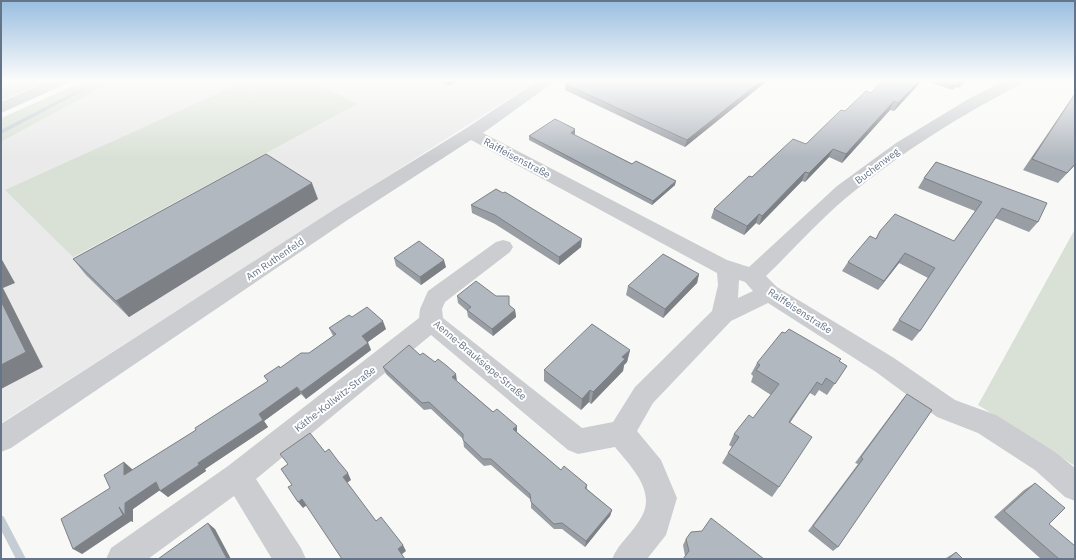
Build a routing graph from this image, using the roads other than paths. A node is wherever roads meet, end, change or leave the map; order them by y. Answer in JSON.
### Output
{"nodes":[{"id":1,"x":511,"y":106,"type":"edge"},
{"id":2,"x":969,"y":106,"type":"edge"},
{"id":3,"x":471,"y":133,"type":"junction"},
{"id":4,"x":503,"y":247,"type":"dead end"},
{"id":5,"x":727,"y":268,"type":"junction"},
{"id":6,"x":753,"y":276,"type":"junction"},
{"id":7,"x":769,"y":293,"type":"junction"},
{"id":8,"x":723,"y":315,"type":"junction"},
{"id":9,"x":431,"y":322,"type":"junction"},
{"id":10,"x":621,"y":433,"type":"junction"},
{"id":11,"x":1,"y":439,"type":"edge"},
{"id":12,"x":238,"y":476,"type":"junction"},
{"id":13,"x":1075,"y":487,"type":"edge"},
{"id":14,"x":122,"y":559,"type":"edge"},
{"id":15,"x":290,"y":559,"type":"edge"},
{"id":16,"x":628,"y":559,"type":"edge"}],
"edges":[{"from":1,"to":3,"type":"street","name":"Am Ruthenfeld"},
{"from":2,"to":6,"type":"street","name":"Buchenweg"},
{"from":3,"to":5,"type":"street","name":"Raiffeisenstraße"},
{"from":3,"to":11,"type":"street","name":"Am Ruthenfeld"},
{"from":4,"to":9,"type":"street","name":"Aenne-Brauksiepe-Straße"},
{"from":5,"to":6,"type":"street","name":"Raiffeisenstraße"},
{"from":5,"to":8,"type":"street"},
{"from":6,"to":7,"type":"street","name":"Raiffeisenstraße"},
{"from":7,"to":8,"type":"street"},
{"from":7,"to":13,"type":"street","name":"Raiffeisenstraße"},
{"from":8,"to":10,"type":"street"},
{"from":9,"to":10,"type":"street","name":"Aenne-Brauksiepe-Straße"},
{"from":9,"to":12,"type":"street","name":"Käthe-Kollwitz-Straße"},
{"from":10,"to":16,"type":"street"},
{"from":12,"to":14,"type":"street","name":"Käthe-Kollwitz-Straße"},
{"from":12,"to":15,"type":"street"}]}
